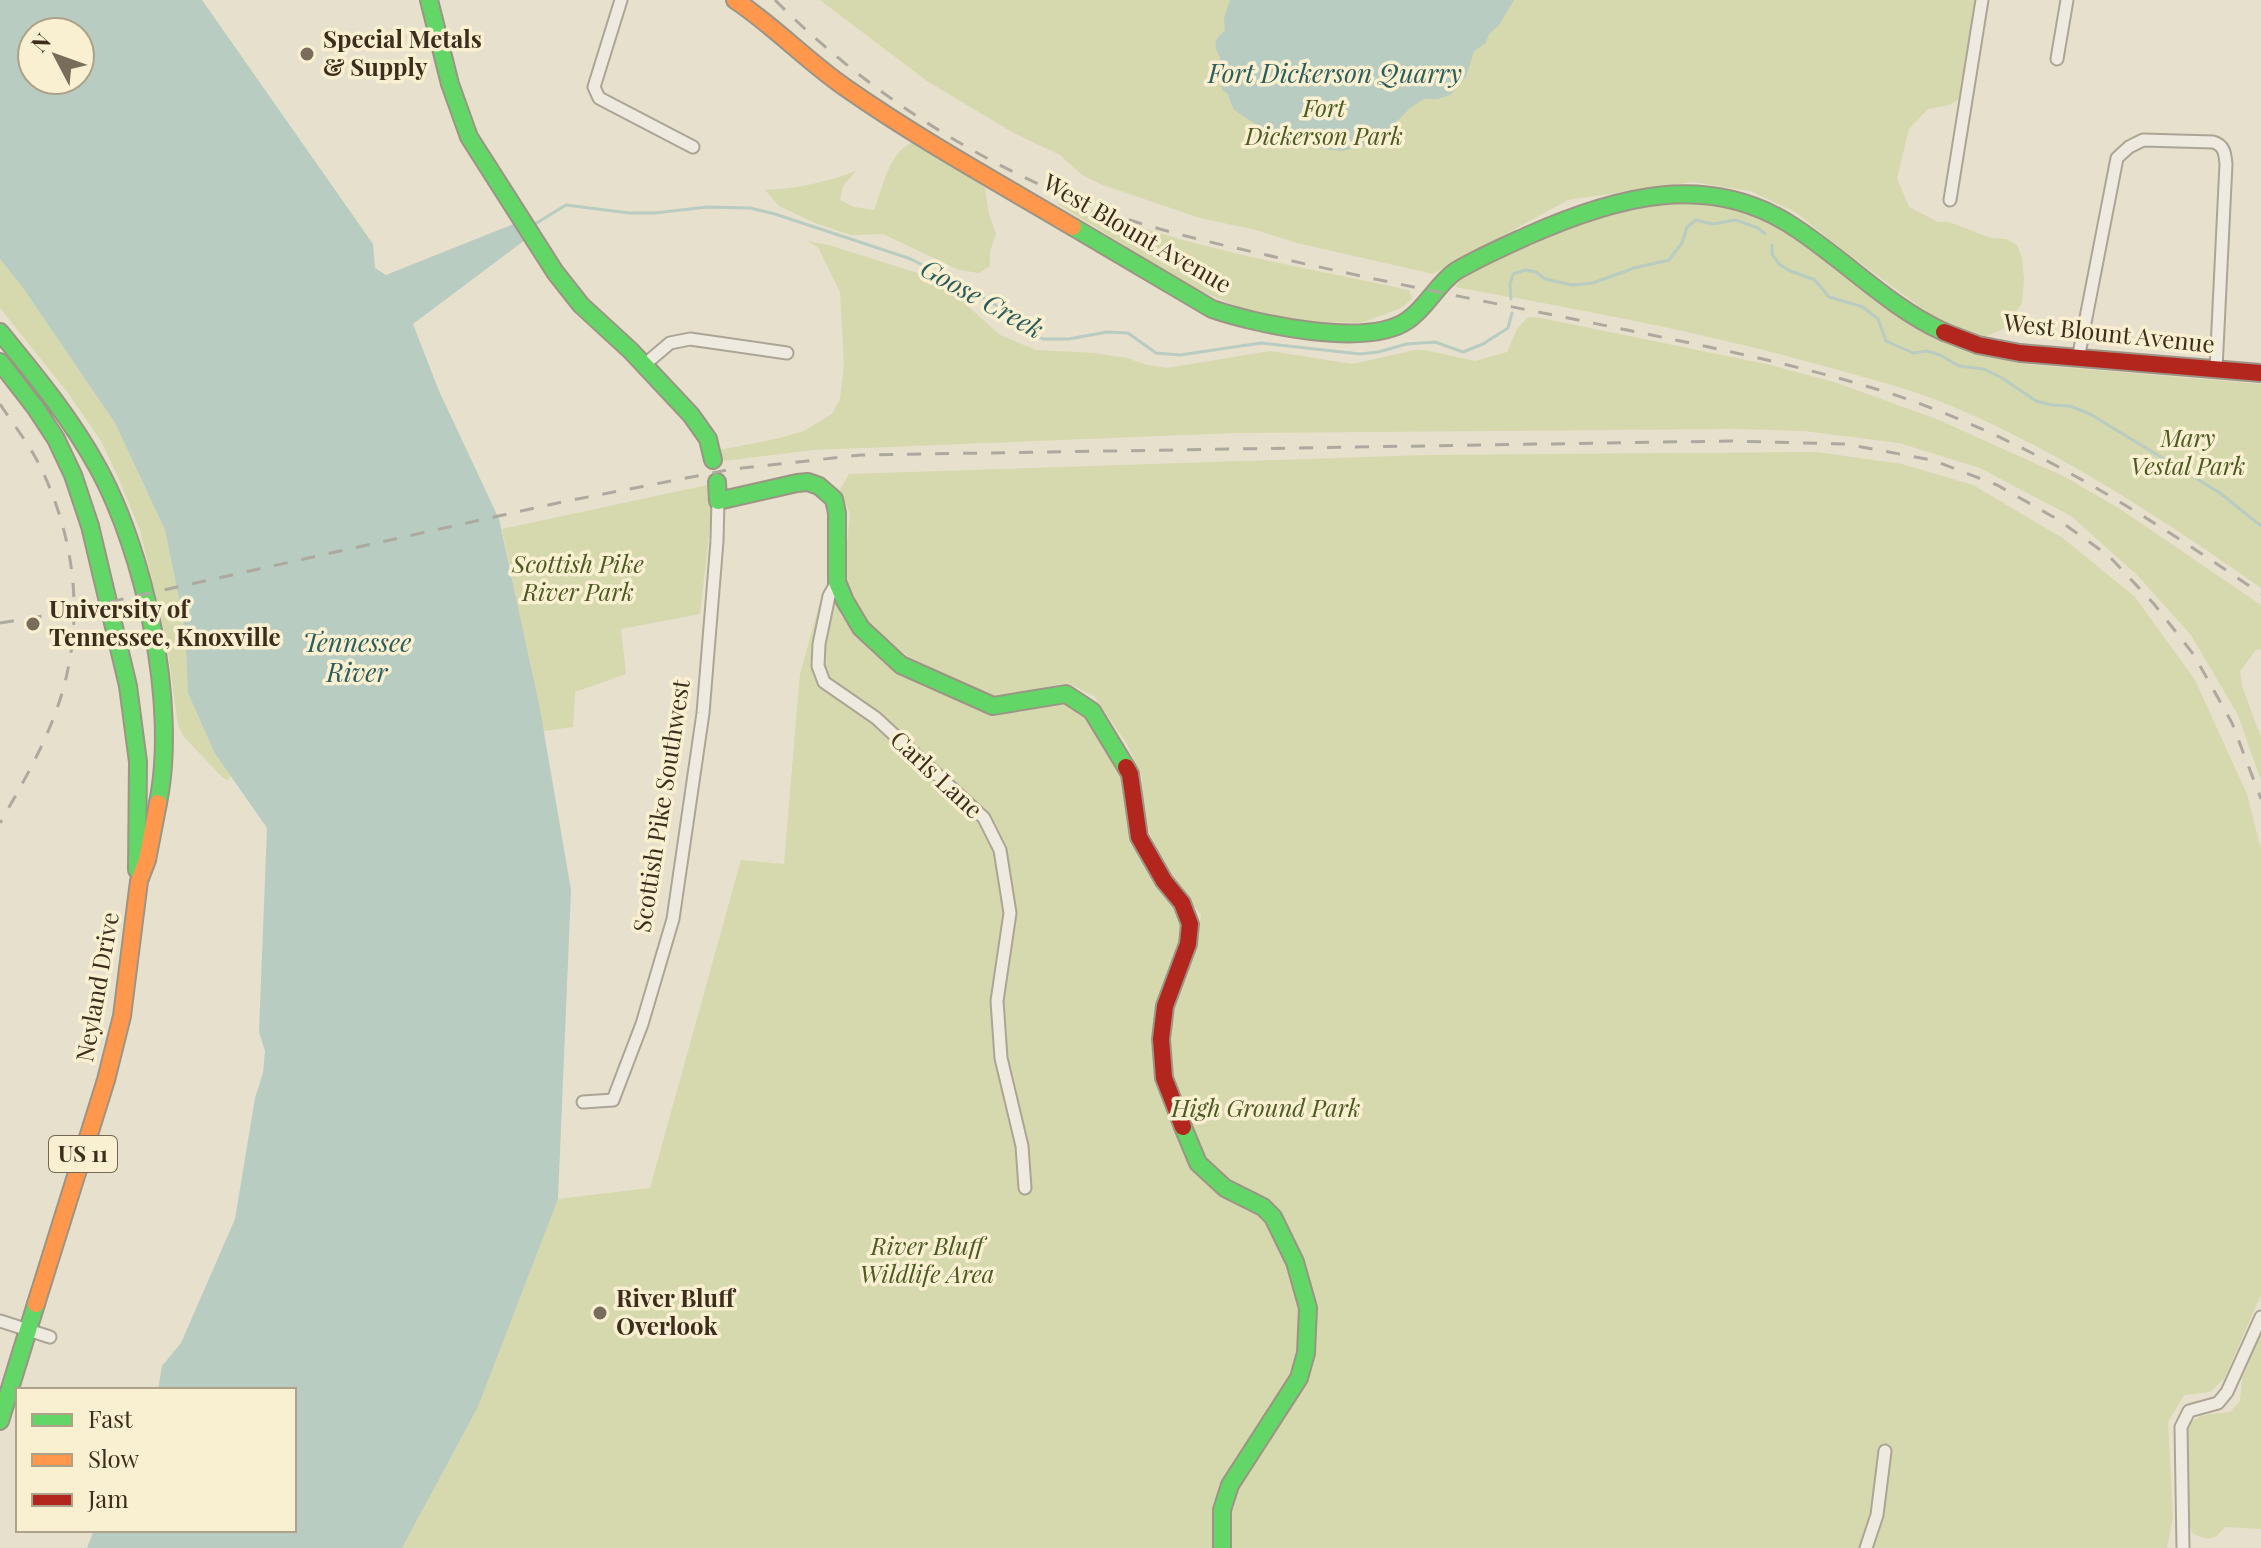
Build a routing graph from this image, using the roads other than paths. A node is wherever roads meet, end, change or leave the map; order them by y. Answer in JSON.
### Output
{"nodes":[{"id":1,"x":429,"y":0,"type":"edge"},
{"id":2,"x":621,"y":0,"type":"edge"},
{"id":3,"x":735,"y":0,"type":"edge"},
{"id":4,"x":1982,"y":0,"type":"edge"},
{"id":5,"x":2067,"y":0,"type":"edge"},
{"id":6,"x":2057,"y":59,"type":"dead end"},
{"id":7,"x":693,"y":147,"type":"dead end"},
{"id":8,"x":1950,"y":200,"type":"dead end"},
{"id":9,"x":0,"y":332,"type":"edge"},
{"id":10,"x":787,"y":353,"type":"dead end"},
{"id":11,"x":2078,"y":359,"type":"junction"},
{"id":12,"x":0,"y":362,"type":"edge"},
{"id":13,"x":644,"y":365,"type":"junction"},
{"id":14,"x":2216,"y":369,"type":"junction"},
{"id":15,"x":2261,"y":373,"type":"edge"},
{"id":16,"x":713,"y":460,"type":"dead end"},
{"id":17,"x":717,"y":482,"type":"dead end"},
{"id":18,"x":718,"y":501,"type":"junction"},
{"id":19,"x":837,"y":582,"type":"junction"},
{"id":20,"x":139,"y":881,"type":"junction"},
{"id":21,"x":583,"y":1102,"type":"dead end"},
{"id":22,"x":1025,"y":1188,"type":"dead end"},
{"id":23,"x":2261,"y":1317,"type":"edge"},
{"id":24,"x":0,"y":1321,"type":"edge"},
{"id":25,"x":28,"y":1330,"type":"junction"},
{"id":26,"x":50,"y":1337,"type":"dead end"},
{"id":27,"x":0,"y":1421,"type":"edge"},
{"id":28,"x":1885,"y":1451,"type":"dead end"},
{"id":29,"x":1222,"y":1548,"type":"edge"},
{"id":30,"x":1866,"y":1548,"type":"edge"},
{"id":31,"x":2183,"y":1548,"type":"edge"}],
"edges":[{"from":1,"to":13,"type":"street"},
{"from":2,"to":7,"type":"street"},
{"from":3,"to":11,"type":"street","name":"West Blount Avenue"},
{"from":4,"to":8,"type":"street"},
{"from":5,"to":6,"type":"street"},
{"from":9,"to":20,"type":"street","name":"Neyland Drive","number":"US 11"},
{"from":10,"to":13,"type":"street"},
{"from":11,"to":14,"type":"street","name":"West Blount Avenue"},
{"from":11,"to":14,"type":"street"},
{"from":12,"to":20,"type":"street","name":"Neyland Drive","number":"US 11"},
{"from":13,"to":16,"type":"street"},
{"from":14,"to":15,"type":"street","name":"West Blount Avenue"},
{"from":17,"to":18,"type":"street","name":"Scottish Pike Southwest"},
{"from":18,"to":19,"type":"street"},
{"from":18,"to":21,"type":"street","name":"Scottish Pike Southwest"},
{"from":19,"to":22,"type":"street","name":"Carls Lane"},
{"from":19,"to":29,"type":"street"},
{"from":20,"to":25,"type":"street","name":"Neyland Drive","number":"US 11"},
{"from":23,"to":31,"type":"street"},
{"from":24,"to":25,"type":"street"},
{"from":25,"to":26,"type":"street"},
{"from":25,"to":27,"type":"street","name":"Neyland Drive","number":"US 11"},
{"from":28,"to":30,"type":"street"}]}
